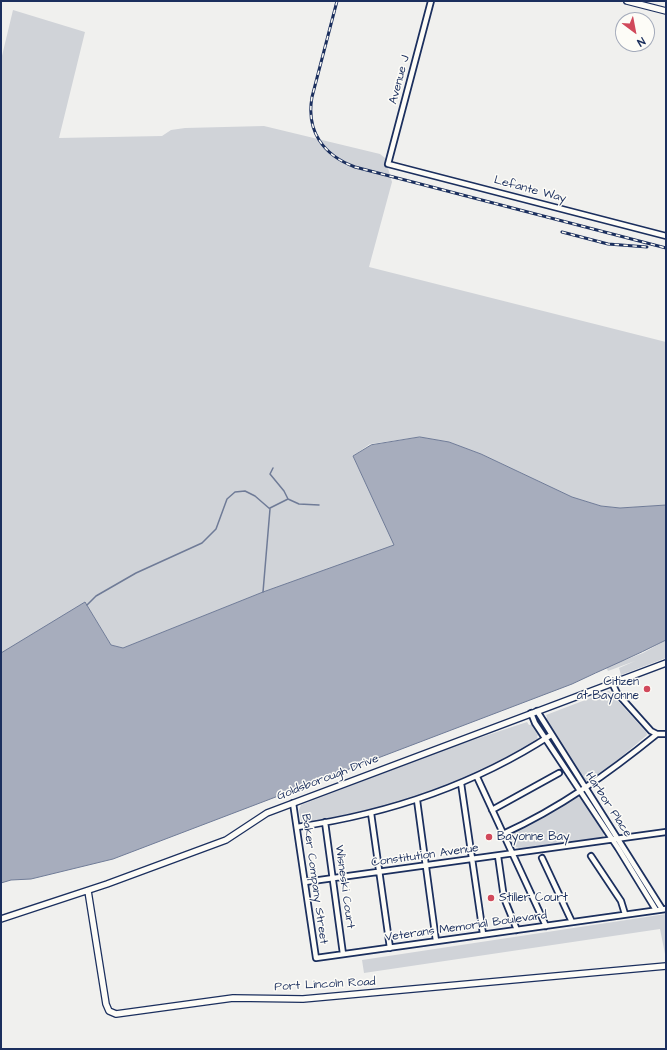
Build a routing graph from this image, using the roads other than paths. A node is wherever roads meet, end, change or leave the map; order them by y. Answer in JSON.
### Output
{"nodes":[{"id":1,"x":431,"y":1,"type":"edge"},
{"id":2,"x":627,"y":1,"type":"edge"},
{"id":3,"x":666,"y":11,"type":"edge"},
{"id":4,"x":388,"y":164,"type":"joint"},
{"id":5,"x":666,"y":236,"type":"edge"},
{"id":6,"x":666,"y":663,"type":"edge"},
{"id":7,"x":612,"y":683,"type":"junction"},
{"id":8,"x":534,"y":712,"type":"junction"},
{"id":9,"x":657,"y":734,"type":"junction"},
{"id":10,"x":666,"y":734,"type":"edge"},
{"id":11,"x":551,"y":735,"type":"junction"},
{"id":12,"x":546,"y":739,"type":"junction"},
{"id":13,"x":559,"y":773,"type":"dead end"},
{"id":14,"x":477,"y":777,"type":"junction"},
{"id":15,"x":462,"y":783,"type":"junction"},
{"id":16,"x":586,"y":788,"type":"junction"},
{"id":17,"x":580,"y":792,"type":"junction"},
{"id":18,"x":417,"y":800,"type":"junction"},
{"id":19,"x":293,"y":803,"type":"junction"},
{"id":20,"x":492,"y":810,"type":"junction"},
{"id":21,"x":371,"y":813,"type":"junction"},
{"id":22,"x":325,"y":822,"type":"junction"},
{"id":23,"x":297,"y":826,"type":"junction"},
{"id":24,"x":666,"y":832,"type":"edge"},
{"id":25,"x":503,"y":834,"type":"junction"},
{"id":26,"x":619,"y":839,"type":"junction"},
{"id":27,"x":612,"y":840,"type":"junction"},
{"id":28,"x":512,"y":854,"type":"junction"},
{"id":29,"x":498,"y":856,"type":"junction"},
{"id":30,"x":591,"y":856,"type":"dead end"},
{"id":31,"x":542,"y":858,"type":"dead end"},
{"id":32,"x":473,"y":859,"type":"junction"},
{"id":33,"x":426,"y":866,"type":"junction"},
{"id":34,"x":379,"y":872,"type":"junction"},
{"id":35,"x":332,"y":879,"type":"junction"},
{"id":36,"x":305,"y":882,"type":"junction"},
{"id":37,"x":88,"y":891,"type":"junction"},
{"id":38,"x":664,"y":909,"type":"edge"},
{"id":39,"x":656,"y":910,"type":"junction"},
{"id":40,"x":625,"y":914,"type":"junction"},
{"id":41,"x":1,"y":919,"type":"edge"},
{"id":42,"x":572,"y":922,"type":"junction"},
{"id":43,"x":546,"y":926,"type":"junction"},
{"id":44,"x":517,"y":930,"type":"junction"},
{"id":45,"x":483,"y":934,"type":"junction"},
{"id":46,"x":436,"y":941,"type":"junction"},
{"id":47,"x":390,"y":948,"type":"junction"},
{"id":48,"x":343,"y":954,"type":"junction"},
{"id":49,"x":316,"y":958,"type":"joint"},
{"id":50,"x":666,"y":966,"type":"edge"}],
"edges":[{"from":1,"to":4,"type":"street","name":"Avenue J"},
{"from":2,"to":3,"type":"street"},
{"from":4,"to":5,"type":"street","name":"Lefante Way"},
{"from":6,"to":7,"type":"street","name":"Goldsborough Drive"},
{"from":7,"to":8,"type":"street","name":"Goldsborough Drive"},
{"from":7,"to":9,"type":"street"},
{"from":8,"to":11,"type":"street","name":"Harbor Place"},
{"from":8,"to":12,"type":"street","name":"Harbor Place"},
{"from":8,"to":19,"type":"street","name":"Goldsborough Drive"},
{"from":9,"to":10,"type":"street"},
{"from":9,"to":16,"type":"street"},
{"from":11,"to":12,"type":"street"},
{"from":11,"to":16,"type":"street","name":"Harbor Place"},
{"from":12,"to":14,"type":"street"},
{"from":12,"to":17,"type":"street","name":"Harbor Place"},
{"from":13,"to":20,"type":"street"},
{"from":14,"to":15,"type":"street"},
{"from":14,"to":20,"type":"street"},
{"from":15,"to":18,"type":"street"},
{"from":15,"to":32,"type":"street"},
{"from":16,"to":17,"type":"street"},
{"from":16,"to":26,"type":"street","name":"Harbor Place"},
{"from":17,"to":25,"type":"street"},
{"from":17,"to":27,"type":"street","name":"Harbor Place"},
{"from":18,"to":21,"type":"street"},
{"from":18,"to":33,"type":"street"},
{"from":19,"to":23,"type":"street","name":"Baker Company Street"},
{"from":19,"to":37,"type":"street","name":"Goldsborough Drive"},
{"from":20,"to":25,"type":"street"},
{"from":21,"to":22,"type":"street"},
{"from":21,"to":34,"type":"street"},
{"from":22,"to":23,"type":"street"},
{"from":22,"to":35,"type":"street","name":"Wisneski Court"},
{"from":23,"to":36,"type":"street","name":"Baker Company Street"},
{"from":24,"to":26,"type":"street","name":"Constitution Avenue"},
{"from":25,"to":28,"type":"street"},
{"from":26,"to":27,"type":"street","name":"Constitution Avenue"},
{"from":26,"to":38,"type":"street","name":"Harbor Place"},
{"from":27,"to":28,"type":"street","name":"Constitution Avenue"},
{"from":27,"to":39,"type":"street","name":"Harbor Place"},
{"from":28,"to":29,"type":"street","name":"Constitution Avenue"},
{"from":28,"to":43,"type":"street"},
{"from":29,"to":32,"type":"street","name":"Constitution Avenue"},
{"from":29,"to":44,"type":"street"},
{"from":30,"to":40,"type":"street"},
{"from":31,"to":42,"type":"street"},
{"from":32,"to":33,"type":"street","name":"Constitution Avenue"},
{"from":32,"to":45,"type":"street"},
{"from":33,"to":34,"type":"street","name":"Constitution Avenue"},
{"from":33,"to":46,"type":"street"},
{"from":34,"to":35,"type":"street","name":"Constitution Avenue"},
{"from":34,"to":47,"type":"street"},
{"from":35,"to":36,"type":"street","name":"Constitution Avenue"},
{"from":35,"to":48,"type":"street","name":"Wisneski Court"},
{"from":36,"to":49,"type":"street","name":"Baker Company Street"},
{"from":37,"to":41,"type":"street","name":"Goldsborough Drive"},
{"from":37,"to":50,"type":"street","name":"Port Lincoln Road"},
{"from":38,"to":39,"type":"street","name":"Veterans Memorial Boulevard"},
{"from":39,"to":40,"type":"street","name":"Veterans Memorial Boulevard"},
{"from":40,"to":42,"type":"street","name":"Veterans Memorial Boulevard"},
{"from":42,"to":43,"type":"street","name":"Veterans Memorial Boulevard"},
{"from":43,"to":44,"type":"street","name":"Veterans Memorial Boulevard"},
{"from":44,"to":45,"type":"street","name":"Veterans Memorial Boulevard"},
{"from":45,"to":46,"type":"street","name":"Veterans Memorial Boulevard"},
{"from":46,"to":47,"type":"street","name":"Veterans Memorial Boulevard"},
{"from":47,"to":48,"type":"street","name":"Veterans Memorial Boulevard"},
{"from":48,"to":49,"type":"street","name":"Veterans Memorial Boulevard"}]}
